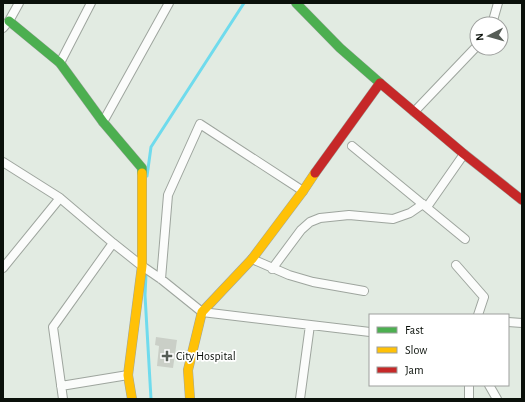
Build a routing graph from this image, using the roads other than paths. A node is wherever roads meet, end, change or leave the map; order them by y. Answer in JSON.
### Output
{"nodes":[{"id":1,"x":19,"y":3,"type":"edge"},
{"id":2,"x":91,"y":3,"type":"edge"},
{"id":3,"x":169,"y":3,"type":"edge"},
{"id":4,"x":296,"y":3,"type":"edge"},
{"id":5,"x":498,"y":3,"type":"edge"},
{"id":6,"x":494,"y":16,"type":"edge"},
{"id":7,"x":6,"y":25,"type":"edge"},
{"id":8,"x":469,"y":54,"type":"edge"},
{"id":9,"x":60,"y":63,"type":"junction"},
{"id":10,"x":380,"y":83,"type":"junction"},
{"id":11,"x":414,"y":112,"type":"junction"},
{"id":12,"x":103,"y":122,"type":"junction"},
{"id":13,"x":352,"y":146,"type":"dead end"},
{"id":14,"x":464,"y":154,"type":"junction"},
{"id":15,"x":3,"y":162,"type":"edge"},
{"id":16,"x":303,"y":191,"type":"junction"},
{"id":17,"x":60,"y":198,"type":"junction"},
{"id":18,"x":522,"y":200,"type":"edge"},
{"id":19,"x":425,"y":206,"type":"junction"},
{"id":20,"x":465,"y":239,"type":"dead end"},
{"id":21,"x":113,"y":243,"type":"junction"},
{"id":22,"x":252,"y":259,"type":"junction"},
{"id":23,"x":4,"y":265,"type":"edge"},
{"id":24,"x":456,"y":265,"type":"dead end"},
{"id":25,"x":142,"y":266,"type":"junction"},
{"id":26,"x":272,"y":269,"type":"junction"},
{"id":27,"x":161,"y":279,"type":"junction"},
{"id":28,"x":364,"y":291,"type":"dead end"},
{"id":29,"x":202,"y":312,"type":"junction"},
{"id":30,"x":478,"y":314,"type":"edge"},
{"id":31,"x":509,"y":322,"type":"edge"},
{"id":32,"x":522,"y":323,"type":"edge"},
{"id":33,"x":310,"y":325,"type":"junction"},
{"id":34,"x":369,"y":332,"type":"edge"},
{"id":35,"x":128,"y":375,"type":"junction"},
{"id":36,"x":61,"y":386,"type":"junction"},
{"id":37,"x":469,"y":386,"type":"edge"},
{"id":38,"x":490,"y":386,"type":"edge"},
{"id":39,"x":63,"y":399,"type":"edge"},
{"id":40,"x":132,"y":399,"type":"edge"},
{"id":41,"x":190,"y":399,"type":"edge"},
{"id":42,"x":300,"y":399,"type":"edge"},
{"id":43,"x":469,"y":399,"type":"edge"},
{"id":44,"x":496,"y":399,"type":"edge"}],
"edges":[{"from":1,"to":7,"type":"street"},
{"from":2,"to":9,"type":"street"},
{"from":3,"to":12,"type":"street"},
{"from":4,"to":10,"type":"street"},
{"from":5,"to":6,"type":"street"},
{"from":7,"to":9,"type":"street"},
{"from":8,"to":11,"type":"street"},
{"from":9,"to":12,"type":"street"},
{"from":10,"to":11,"type":"street"},
{"from":10,"to":16,"type":"street"},
{"from":11,"to":14,"type":"street"},
{"from":12,"to":25,"type":"street"},
{"from":13,"to":19,"type":"street"},
{"from":14,"to":18,"type":"street"},
{"from":14,"to":19,"type":"street"},
{"from":15,"to":17,"type":"street"},
{"from":16,"to":22,"type":"street"},
{"from":16,"to":27,"type":"street"},
{"from":17,"to":21,"type":"street"},
{"from":17,"to":23,"type":"street"},
{"from":19,"to":20,"type":"street"},
{"from":19,"to":26,"type":"street"},
{"from":21,"to":25,"type":"street"},
{"from":21,"to":36,"type":"street"},
{"from":22,"to":26,"type":"street"},
{"from":22,"to":29,"type":"street"},
{"from":24,"to":30,"type":"street"},
{"from":25,"to":27,"type":"street"},
{"from":25,"to":35,"type":"street"},
{"from":26,"to":28,"type":"street"},
{"from":27,"to":29,"type":"street"},
{"from":29,"to":33,"type":"street"},
{"from":29,"to":41,"type":"street"},
{"from":31,"to":32,"type":"street"},
{"from":33,"to":34,"type":"street"},
{"from":33,"to":42,"type":"street"},
{"from":35,"to":36,"type":"street"},
{"from":35,"to":40,"type":"street"},
{"from":36,"to":39,"type":"street"},
{"from":37,"to":43,"type":"street"},
{"from":38,"to":44,"type":"street"}]}
